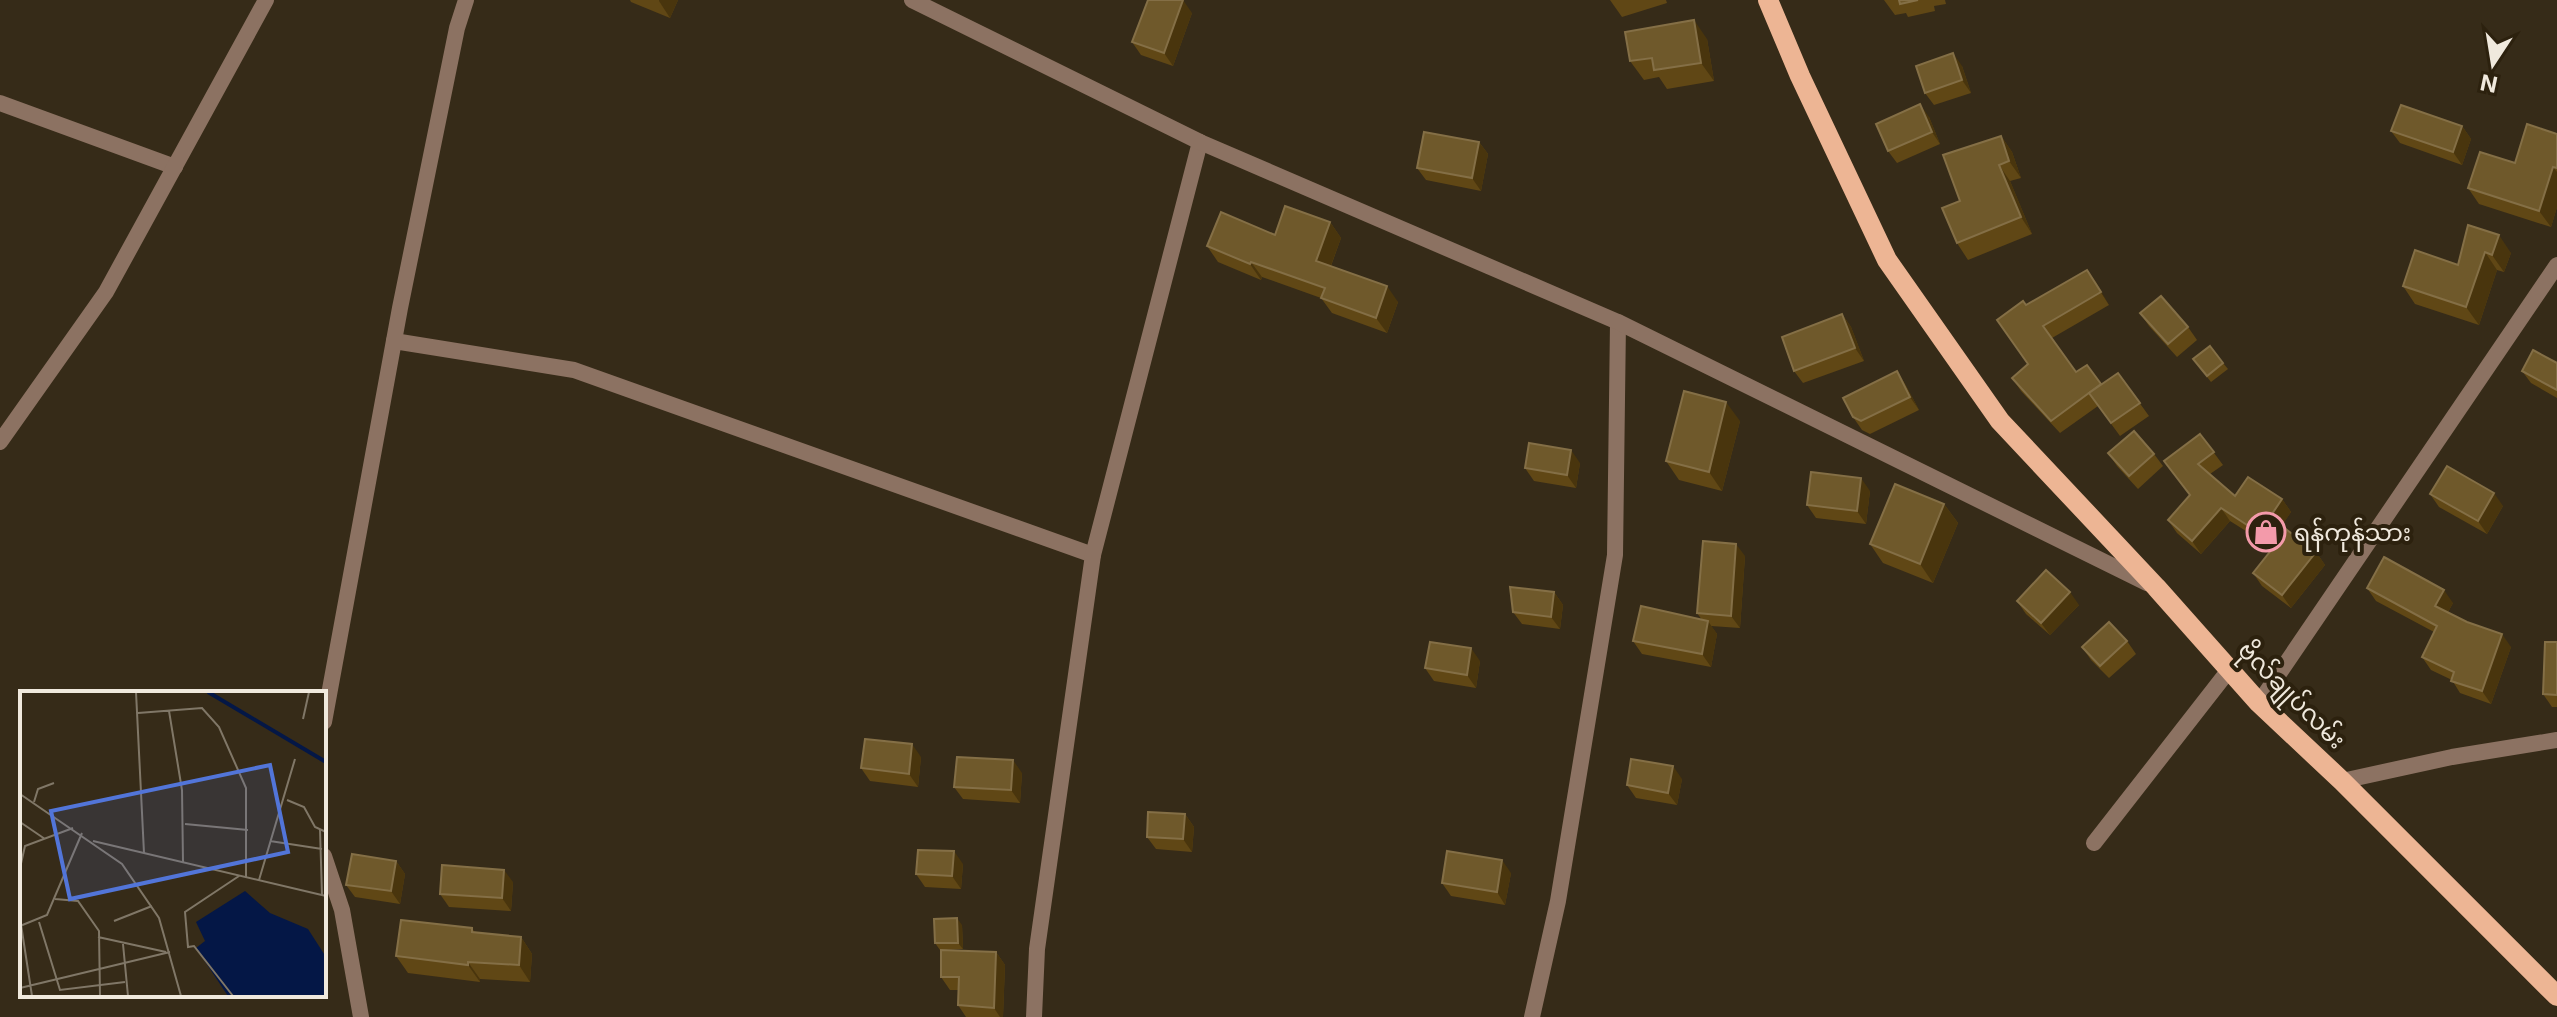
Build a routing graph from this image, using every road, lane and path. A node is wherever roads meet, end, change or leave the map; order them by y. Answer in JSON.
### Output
{"nodes":[{"id":1,"x":266,"y":0,"type":"edge"},
{"id":2,"x":466,"y":0,"type":"edge"},
{"id":3,"x":912,"y":0,"type":"edge"},
{"id":4,"x":1768,"y":0,"type":"edge"},
{"id":5,"x":0,"y":103,"type":"edge"},
{"id":6,"x":1200,"y":142,"type":"junction"},
{"id":7,"x":175,"y":167,"type":"junction"},
{"id":8,"x":2557,"y":265,"type":"edge"},
{"id":9,"x":1618,"y":322,"type":"junction"},
{"id":10,"x":394,"y":341,"type":"junction"},
{"id":11,"x":0,"y":442,"type":"edge"},
{"id":12,"x":1093,"y":555,"type":"junction"},
{"id":13,"x":2156,"y":587,"type":"junction"},
{"id":14,"x":2229,"y":670,"type":"junction"},
{"id":15,"x":2259,"y":703,"type":"junction"},
{"id":16,"x":326,"y":711,"type":"edge"},
{"id":17,"x":2557,"y":740,"type":"edge"},
{"id":18,"x":2342,"y":781,"type":"junction"},
{"id":19,"x":2094,"y":843,"type":"dead end"},
{"id":20,"x":326,"y":862,"type":"edge"},
{"id":21,"x":2557,"y":996,"type":"edge"},
{"id":22,"x":361,"y":1017,"type":"edge"},
{"id":23,"x":1034,"y":1017,"type":"edge"},
{"id":24,"x":1532,"y":1017,"type":"edge"}],
"edges":[{"from":1,"to":7,"type":"street"},
{"from":2,"to":10,"type":"street"},
{"from":3,"to":6,"type":"street"},
{"from":4,"to":13,"type":"main road","name":"ဗိုလ်ချုပ်လမ်း"},
{"from":5,"to":7,"type":"street"},
{"from":6,"to":9,"type":"street"},
{"from":6,"to":12,"type":"street"},
{"from":7,"to":11,"type":"street"},
{"from":8,"to":15,"type":"street"},
{"from":9,"to":13,"type":"street"},
{"from":9,"to":24,"type":"street"},
{"from":10,"to":12,"type":"street"},
{"from":10,"to":16,"type":"street"},
{"from":12,"to":23,"type":"street"},
{"from":13,"to":14,"type":"main road","name":"ဗိုလ်ချုပ်လမ်း"},
{"from":14,"to":15,"type":"main road","name":"ဗိုလ်ချုပ်လမ်း"},
{"from":14,"to":19,"type":"street"},
{"from":15,"to":18,"type":"main road","name":"ဗိုလ်ချုပ်လမ်း"},
{"from":17,"to":18,"type":"street"},
{"from":18,"to":21,"type":"main road","name":"ဗိုလ်ချုပ်လမ်း"},
{"from":20,"to":22,"type":"street"}]}
